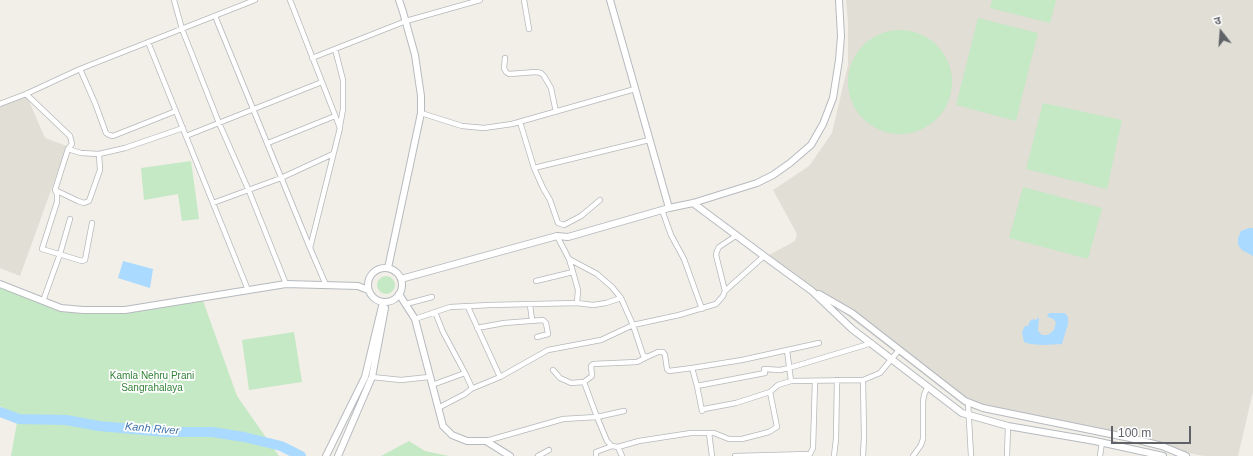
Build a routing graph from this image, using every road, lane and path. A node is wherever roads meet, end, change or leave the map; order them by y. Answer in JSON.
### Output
{"nodes":[{"id":1,"x":174,"y":0,"type":"edge"},
{"id":2,"x":255,"y":0,"type":"edge"},
{"id":3,"x":290,"y":0,"type":"edge"},
{"id":4,"x":399,"y":0,"type":"edge"},
{"id":5,"x":480,"y":0,"type":"edge"},
{"id":6,"x":524,"y":0,"type":"edge"},
{"id":7,"x":610,"y":0,"type":"edge"},
{"id":8,"x":839,"y":0,"type":"edge"},
{"id":9,"x":215,"y":16,"type":"junction"},
{"id":10,"x":406,"y":21,"type":"junction"},
{"id":11,"x":182,"y":29,"type":"junction"},
{"id":12,"x":529,"y":29,"type":"dead end"},
{"id":13,"x":148,"y":42,"type":"junction"},
{"id":14,"x":335,"y":49,"type":"junction"},
{"id":15,"x":312,"y":58,"type":"junction"},
{"id":16,"x":505,"y":58,"type":"dead end"},
{"id":17,"x":80,"y":69,"type":"junction"},
{"id":18,"x":322,"y":82,"type":"junction"},
{"id":19,"x":635,"y":88,"type":"junction"},
{"id":20,"x":26,"y":94,"type":"junction"},
{"id":21,"x":0,"y":104,"type":"edge"},
{"id":22,"x":253,"y":109,"type":"junction"},
{"id":23,"x":176,"y":111,"type":"junction"},
{"id":24,"x":556,"y":112,"type":"junction"},
{"id":25,"x":421,"y":113,"type":"junction"},
{"id":26,"x":335,"y":116,"type":"junction"},
{"id":27,"x":520,"y":122,"type":"junction"},
{"id":28,"x":219,"y":123,"type":"junction"},
{"id":29,"x":183,"y":128,"type":"junction"},
{"id":30,"x":340,"y":128,"type":"junction"},
{"id":31,"x":186,"y":136,"type":"junction"},
{"id":32,"x":649,"y":140,"type":"junction"},
{"id":33,"x":268,"y":143,"type":"junction"},
{"id":34,"x":68,"y":149,"type":"junction"},
{"id":35,"x":99,"y":154,"type":"junction"},
{"id":36,"x":333,"y":154,"type":"junction"},
{"id":37,"x":534,"y":168,"type":"junction"},
{"id":38,"x":281,"y":178,"type":"junction"},
{"id":39,"x":55,"y":190,"type":"junction"},
{"id":40,"x":249,"y":190,"type":"junction"},
{"id":41,"x":600,"y":200,"type":"dead end"},
{"id":42,"x":213,"y":203,"type":"junction"},
{"id":43,"x":693,"y":203,"type":"junction"},
{"id":44,"x":665,"y":209,"type":"junction"},
{"id":45,"x":70,"y":219,"type":"dead end"},
{"id":46,"x":92,"y":223,"type":"dead end"},
{"id":47,"x":737,"y":235,"type":"junction"},
{"id":48,"x":557,"y":236,"type":"junction"},
{"id":49,"x":310,"y":248,"type":"junction"},
{"id":50,"x":60,"y":254,"type":"junction"},
{"id":51,"x":764,"y":256,"type":"junction"},
{"id":52,"x":570,"y":259,"type":"junction"},
{"id":53,"x":388,"y":268,"type":"junction"},
{"id":54,"x":573,"y":272,"type":"junction"},
{"id":55,"x":401,"y":279,"type":"junction"},
{"id":56,"x":536,"y":281,"type":"dead end"},
{"id":57,"x":0,"y":284,"type":"edge"},
{"id":58,"x":286,"y":284,"type":"junction"},
{"id":59,"x":326,"y":285,"type":"junction"},
{"id":60,"x":248,"y":290,"type":"junction"},
{"id":61,"x":368,"y":290,"type":"junction"},
{"id":62,"x":812,"y":290,"type":"junction"},
{"id":63,"x":725,"y":291,"type":"junction"},
{"id":64,"x":399,"y":294,"type":"junction"},
{"id":65,"x":432,"y":297,"type":"dead end"},
{"id":66,"x":621,"y":298,"type":"junction"},
{"id":67,"x":43,"y":301,"type":"junction"},
{"id":68,"x":385,"y":302,"type":"junction"},
{"id":69,"x":577,"y":303,"type":"junction"},
{"id":70,"x":406,"y":304,"type":"junction"},
{"id":71,"x":530,"y":304,"type":"junction"},
{"id":72,"x":468,"y":307,"type":"junction"},
{"id":73,"x":702,"y":309,"type":"junction"},
{"id":74,"x":435,"y":312,"type":"junction"},
{"id":75,"x":415,"y":319,"type":"junction"},
{"id":76,"x":532,"y":320,"type":"junction"},
{"id":77,"x":633,"y":325,"type":"junction"},
{"id":78,"x":477,"y":328,"type":"junction"},
{"id":79,"x":537,"y":337,"type":"dead end"},
{"id":80,"x":819,"y":343,"type":"dead end"},
{"id":81,"x":872,"y":343,"type":"junction"},
{"id":82,"x":787,"y":350,"type":"junction"},
{"id":83,"x":899,"y":350,"type":"junction"},
{"id":84,"x":647,"y":357,"type":"junction"},
{"id":85,"x":892,"y":359,"type":"junction"},
{"id":86,"x":692,"y":368,"type":"junction"},
{"id":87,"x":789,"y":368,"type":"junction"},
{"id":88,"x":553,"y":370,"type":"dead end"},
{"id":89,"x":465,"y":373,"type":"junction"},
{"id":90,"x":430,"y":376,"type":"junction"},
{"id":91,"x":372,"y":377,"type":"junction"},
{"id":92,"x":500,"y":377,"type":"junction"},
{"id":93,"x":837,"y":380,"type":"junction"},
{"id":94,"x":863,"y":380,"type":"junction"},
{"id":95,"x":791,"y":381,"type":"junction"},
{"id":96,"x":815,"y":381,"type":"junction"},
{"id":97,"x":584,"y":382,"type":"junction"},
{"id":98,"x":432,"y":385,"type":"junction"},
{"id":99,"x":697,"y":386,"type":"junction"},
{"id":100,"x":928,"y":386,"type":"junction"},
{"id":101,"x":472,"y":388,"type":"junction"},
{"id":102,"x":770,"y":392,"type":"junction"},
{"id":103,"x":968,"y":402,"type":"junction"},
{"id":104,"x":438,"y":408,"type":"junction"},
{"id":105,"x":624,"y":411,"type":"dead end"},
{"id":106,"x":965,"y":414,"type":"junction"},
{"id":107,"x":597,"y":417,"type":"junction"},
{"id":108,"x":1008,"y":426,"type":"junction"},
{"id":109,"x":1095,"y":431,"type":"junction"},
{"id":110,"x":708,"y":433,"type":"junction"},
{"id":111,"x":486,"y":441,"type":"junction"},
{"id":112,"x":1094,"y":441,"type":"junction"},
{"id":113,"x":1102,"y":442,"type":"junction"},
{"id":114,"x":612,"y":446,"type":"junction"},
{"id":115,"x":618,"y":447,"type":"junction"},
{"id":116,"x":549,"y":450,"type":"dead end"},
{"id":117,"x":327,"y":454,"type":"edge"},
{"id":118,"x":338,"y":456,"type":"edge"},
{"id":119,"x":510,"y":456,"type":"edge"},
{"id":120,"x":538,"y":456,"type":"edge"},
{"id":121,"x":596,"y":456,"type":"edge"},
{"id":122,"x":622,"y":456,"type":"edge"},
{"id":123,"x":712,"y":456,"type":"edge"},
{"id":124,"x":735,"y":456,"type":"edge"},
{"id":125,"x":834,"y":456,"type":"edge"},
{"id":126,"x":863,"y":456,"type":"edge"},
{"id":127,"x":914,"y":456,"type":"edge"},
{"id":128,"x":971,"y":456,"type":"edge"},
{"id":129,"x":1007,"y":456,"type":"edge"},
{"id":130,"x":1100,"y":456,"type":"edge"},
{"id":131,"x":1163,"y":456,"type":"edge"},
{"id":132,"x":1186,"y":456,"type":"edge"}],
"edges":[{"from":1,"to":11,"type":"street"},
{"from":2,"to":9,"type":"street"},
{"from":3,"to":15,"type":"street"},
{"from":4,"to":10,"type":"main road"},
{"from":5,"to":10,"type":"street"},
{"from":6,"to":12,"type":"street"},
{"from":7,"to":19,"type":"main road"},
{"from":8,"to":43,"type":"main road"},
{"from":9,"to":11,"type":"street"},
{"from":9,"to":22,"type":"street"},
{"from":10,"to":14,"type":"street"},
{"from":10,"to":25,"type":"main road"},
{"from":11,"to":13,"type":"street"},
{"from":11,"to":28,"type":"street"},
{"from":13,"to":17,"type":"street"},
{"from":13,"to":23,"type":"street"},
{"from":14,"to":15,"type":"street"},
{"from":14,"to":30,"type":"street"},
{"from":15,"to":18,"type":"street"},
{"from":16,"to":24,"type":"street"},
{"from":17,"to":20,"type":"street"},
{"from":17,"to":23,"type":"street"},
{"from":18,"to":22,"type":"street"},
{"from":18,"to":26,"type":"street"},
{"from":19,"to":24,"type":"street"},
{"from":19,"to":32,"type":"main road"},
{"from":20,"to":21,"type":"street"},
{"from":20,"to":34,"type":"street"},
{"from":22,"to":28,"type":"street"},
{"from":22,"to":33,"type":"street"},
{"from":23,"to":29,"type":"street"},
{"from":24,"to":27,"type":"street"},
{"from":25,"to":27,"type":"street"},
{"from":25,"to":53,"type":"main road"},
{"from":26,"to":30,"type":"street"},
{"from":26,"to":33,"type":"street"},
{"from":27,"to":37,"type":"street"},
{"from":28,"to":31,"type":"street"},
{"from":28,"to":40,"type":"street"},
{"from":29,"to":31,"type":"street"},
{"from":29,"to":35,"type":"street"},
{"from":30,"to":36,"type":"street"},
{"from":31,"to":42,"type":"street"},
{"from":32,"to":37,"type":"street"},
{"from":32,"to":44,"type":"main road"},
{"from":33,"to":38,"type":"street"},
{"from":34,"to":35,"type":"street"},
{"from":34,"to":39,"type":"street"},
{"from":35,"to":39,"type":"street"},
{"from":36,"to":38,"type":"street"},
{"from":36,"to":49,"type":"street"},
{"from":37,"to":41,"type":"street"},
{"from":38,"to":40,"type":"street"},
{"from":38,"to":49,"type":"street"},
{"from":39,"to":50,"type":"street"},
{"from":40,"to":42,"type":"street"},
{"from":40,"to":58,"type":"street"},
{"from":42,"to":60,"type":"street"},
{"from":43,"to":44,"type":"main road"},
{"from":43,"to":47,"type":"main road"},
{"from":44,"to":48,"type":"main road"},
{"from":44,"to":73,"type":"street"},
{"from":45,"to":50,"type":"street"},
{"from":46,"to":50,"type":"street"},
{"from":47,"to":51,"type":"main road"},
{"from":47,"to":63,"type":"street"},
{"from":48,"to":52,"type":"street"},
{"from":48,"to":55,"type":"main road"},
{"from":49,"to":59,"type":"street"},
{"from":50,"to":67,"type":"street"},
{"from":51,"to":62,"type":"main road"},
{"from":51,"to":63,"type":"street"},
{"from":52,"to":54,"type":"street"},
{"from":52,"to":66,"type":"street"},
{"from":53,"to":55,"type":"main road"},
{"from":53,"to":61,"type":"main road"},
{"from":54,"to":56,"type":"street"},
{"from":54,"to":69,"type":"street"},
{"from":55,"to":64,"type":"main road"},
{"from":57,"to":67,"type":"main road"},
{"from":58,"to":59,"type":"main road"},
{"from":58,"to":60,"type":"main road"},
{"from":59,"to":61,"type":"main road"},
{"from":60,"to":67,"type":"main road"},
{"from":61,"to":68,"type":"main road"},
{"from":62,"to":81,"type":"main road"},
{"from":62,"to":83,"type":"main road"},
{"from":63,"to":73,"type":"street"},
{"from":64,"to":68,"type":"main road"},
{"from":64,"to":70,"type":"main road"},
{"from":65,"to":70,"type":"street"},
{"from":66,"to":69,"type":"street"},
{"from":66,"to":77,"type":"street"},
{"from":68,"to":91,"type":"main road"},
{"from":68,"to":117,"type":"main road"},
{"from":69,"to":71,"type":"street"},
{"from":70,"to":75,"type":"main road"},
{"from":71,"to":72,"type":"street"},
{"from":71,"to":76,"type":"street"},
{"from":72,"to":74,"type":"street"},
{"from":72,"to":78,"type":"street"},
{"from":73,"to":77,"type":"street"},
{"from":74,"to":75,"type":"street"},
{"from":74,"to":89,"type":"street"},
{"from":75,"to":90,"type":"main road"},
{"from":76,"to":78,"type":"street"},
{"from":76,"to":79,"type":"street"},
{"from":77,"to":84,"type":"street"},
{"from":77,"to":92,"type":"street"},
{"from":78,"to":92,"type":"street"},
{"from":80,"to":82,"type":"street"},
{"from":81,"to":85,"type":"main road"},
{"from":81,"to":87,"type":"street"},
{"from":82,"to":86,"type":"street"},
{"from":82,"to":87,"type":"street"},
{"from":83,"to":85,"type":"street"},
{"from":83,"to":103,"type":"main road"},
{"from":84,"to":86,"type":"street"},
{"from":84,"to":97,"type":"street"},
{"from":85,"to":94,"type":"street"},
{"from":85,"to":100,"type":"main road"},
{"from":86,"to":99,"type":"street"},
{"from":87,"to":95,"type":"street"},
{"from":87,"to":99,"type":"street"},
{"from":88,"to":97,"type":"street"},
{"from":89,"to":98,"type":"street"},
{"from":89,"to":101,"type":"street"},
{"from":90,"to":91,"type":"street"},
{"from":90,"to":98,"type":"main road"},
{"from":91,"to":118,"type":"main road"},
{"from":92,"to":101,"type":"street"},
{"from":93,"to":94,"type":"street"},
{"from":93,"to":96,"type":"street"},
{"from":93,"to":125,"type":"street"},
{"from":94,"to":126,"type":"street"},
{"from":95,"to":96,"type":"street"},
{"from":95,"to":102,"type":"street"},
{"from":96,"to":124,"type":"street"},
{"from":97,"to":107,"type":"street"},
{"from":98,"to":104,"type":"main road"},
{"from":99,"to":102,"type":"street"},
{"from":100,"to":106,"type":"main road"},
{"from":100,"to":127,"type":"street"},
{"from":101,"to":104,"type":"street"},
{"from":102,"to":110,"type":"street"},
{"from":103,"to":106,"type":"street"},
{"from":103,"to":109,"type":"main road"},
{"from":104,"to":111,"type":"main road"},
{"from":105,"to":107,"type":"street"},
{"from":106,"to":108,"type":"main road"},
{"from":106,"to":128,"type":"street"},
{"from":107,"to":111,"type":"street"},
{"from":107,"to":114,"type":"street"},
{"from":108,"to":112,"type":"main road"},
{"from":108,"to":129,"type":"street"},
{"from":109,"to":112,"type":"street"},
{"from":109,"to":132,"type":"main road"},
{"from":110,"to":115,"type":"street"},
{"from":110,"to":123,"type":"street"},
{"from":111,"to":119,"type":"main road"},
{"from":112,"to":113,"type":"main road"},
{"from":113,"to":130,"type":"street"},
{"from":113,"to":131,"type":"main road"},
{"from":114,"to":115,"type":"street"},
{"from":114,"to":121,"type":"street"},
{"from":115,"to":122,"type":"street"},
{"from":116,"to":120,"type":"street"}]}
